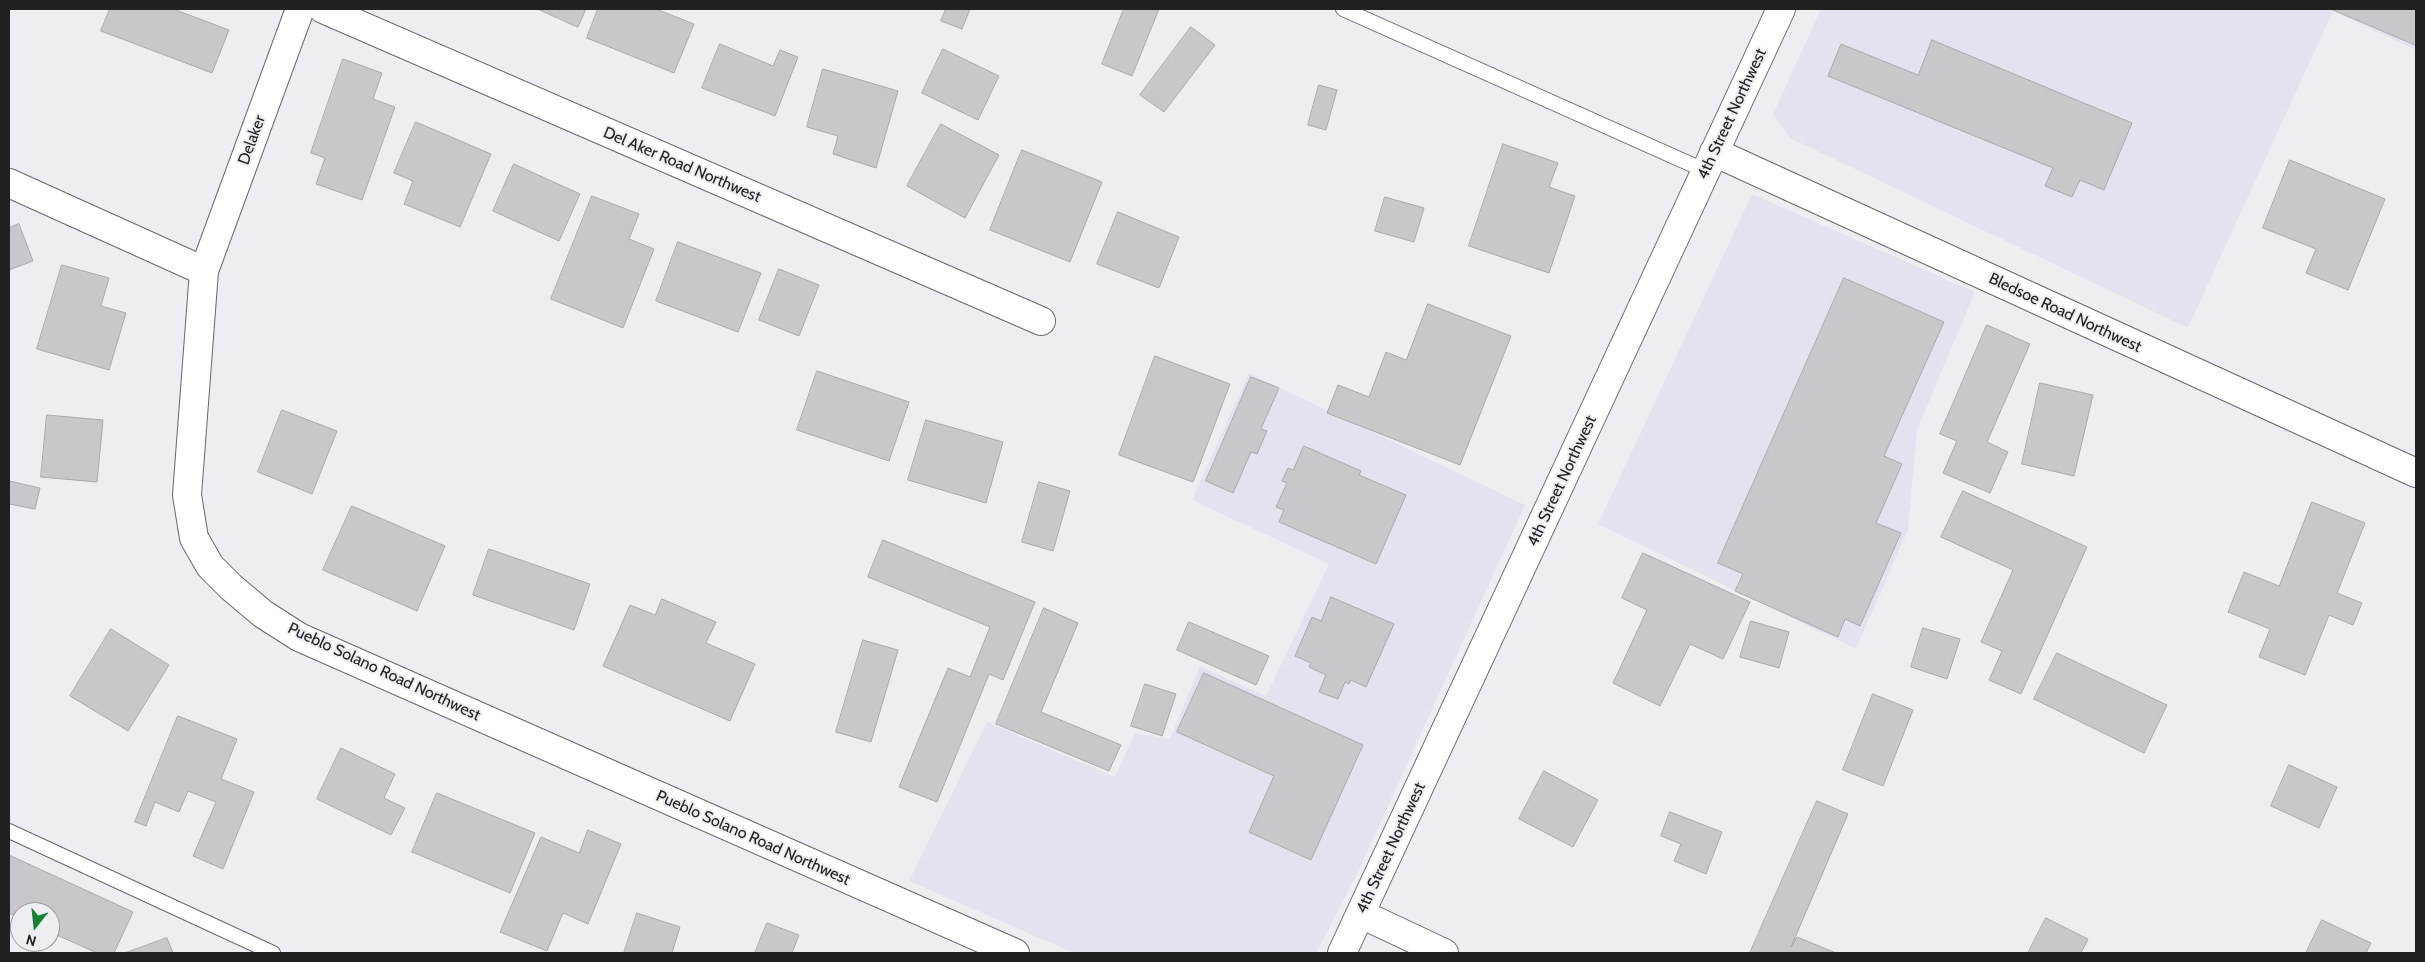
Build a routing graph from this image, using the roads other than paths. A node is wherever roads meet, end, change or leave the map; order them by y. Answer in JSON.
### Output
{"nodes":[{"id":1,"x":300,"y":9,"type":"edge"},
{"id":2,"x":323,"y":9,"type":"edge"},
{"id":3,"x":1343,"y":9,"type":"edge"},
{"id":4,"x":1781,"y":9,"type":"edge"},
{"id":5,"x":1710,"y":161,"type":"junction"},
{"id":6,"x":9,"y":183,"type":"edge"},
{"id":7,"x":204,"y":271,"type":"junction"},
{"id":8,"x":1041,"y":321,"type":"dead end"},
{"id":9,"x":2416,"y":473,"type":"edge"},
{"id":10,"x":9,"y":832,"type":"edge"},
{"id":11,"x":1361,"y":914,"type":"junction"},
{"id":12,"x":273,"y":953,"type":"edge"},
{"id":13,"x":1015,"y":953,"type":"edge"},
{"id":14,"x":1342,"y":953,"type":"edge"},
{"id":15,"x":1444,"y":953,"type":"edge"}],
"edges":[{"from":1,"to":7,"type":"street","name":"Delaker"},
{"from":2,"to":8,"type":"street","name":"Del Aker Road Northwest"},
{"from":3,"to":5,"type":"lane"},
{"from":4,"to":5,"type":"street","name":"4th Street Northwest"},
{"from":5,"to":9,"type":"street","name":"Bledsoe Road Northwest"},
{"from":5,"to":11,"type":"street","name":"4th Street Northwest"},
{"from":6,"to":7,"type":"street"},
{"from":7,"to":13,"type":"street","name":"Pueblo Solano Road Northwest"},
{"from":10,"to":12,"type":"lane"},
{"from":11,"to":14,"type":"street","name":"4th Street Northwest"},
{"from":11,"to":15,"type":"street"}]}
